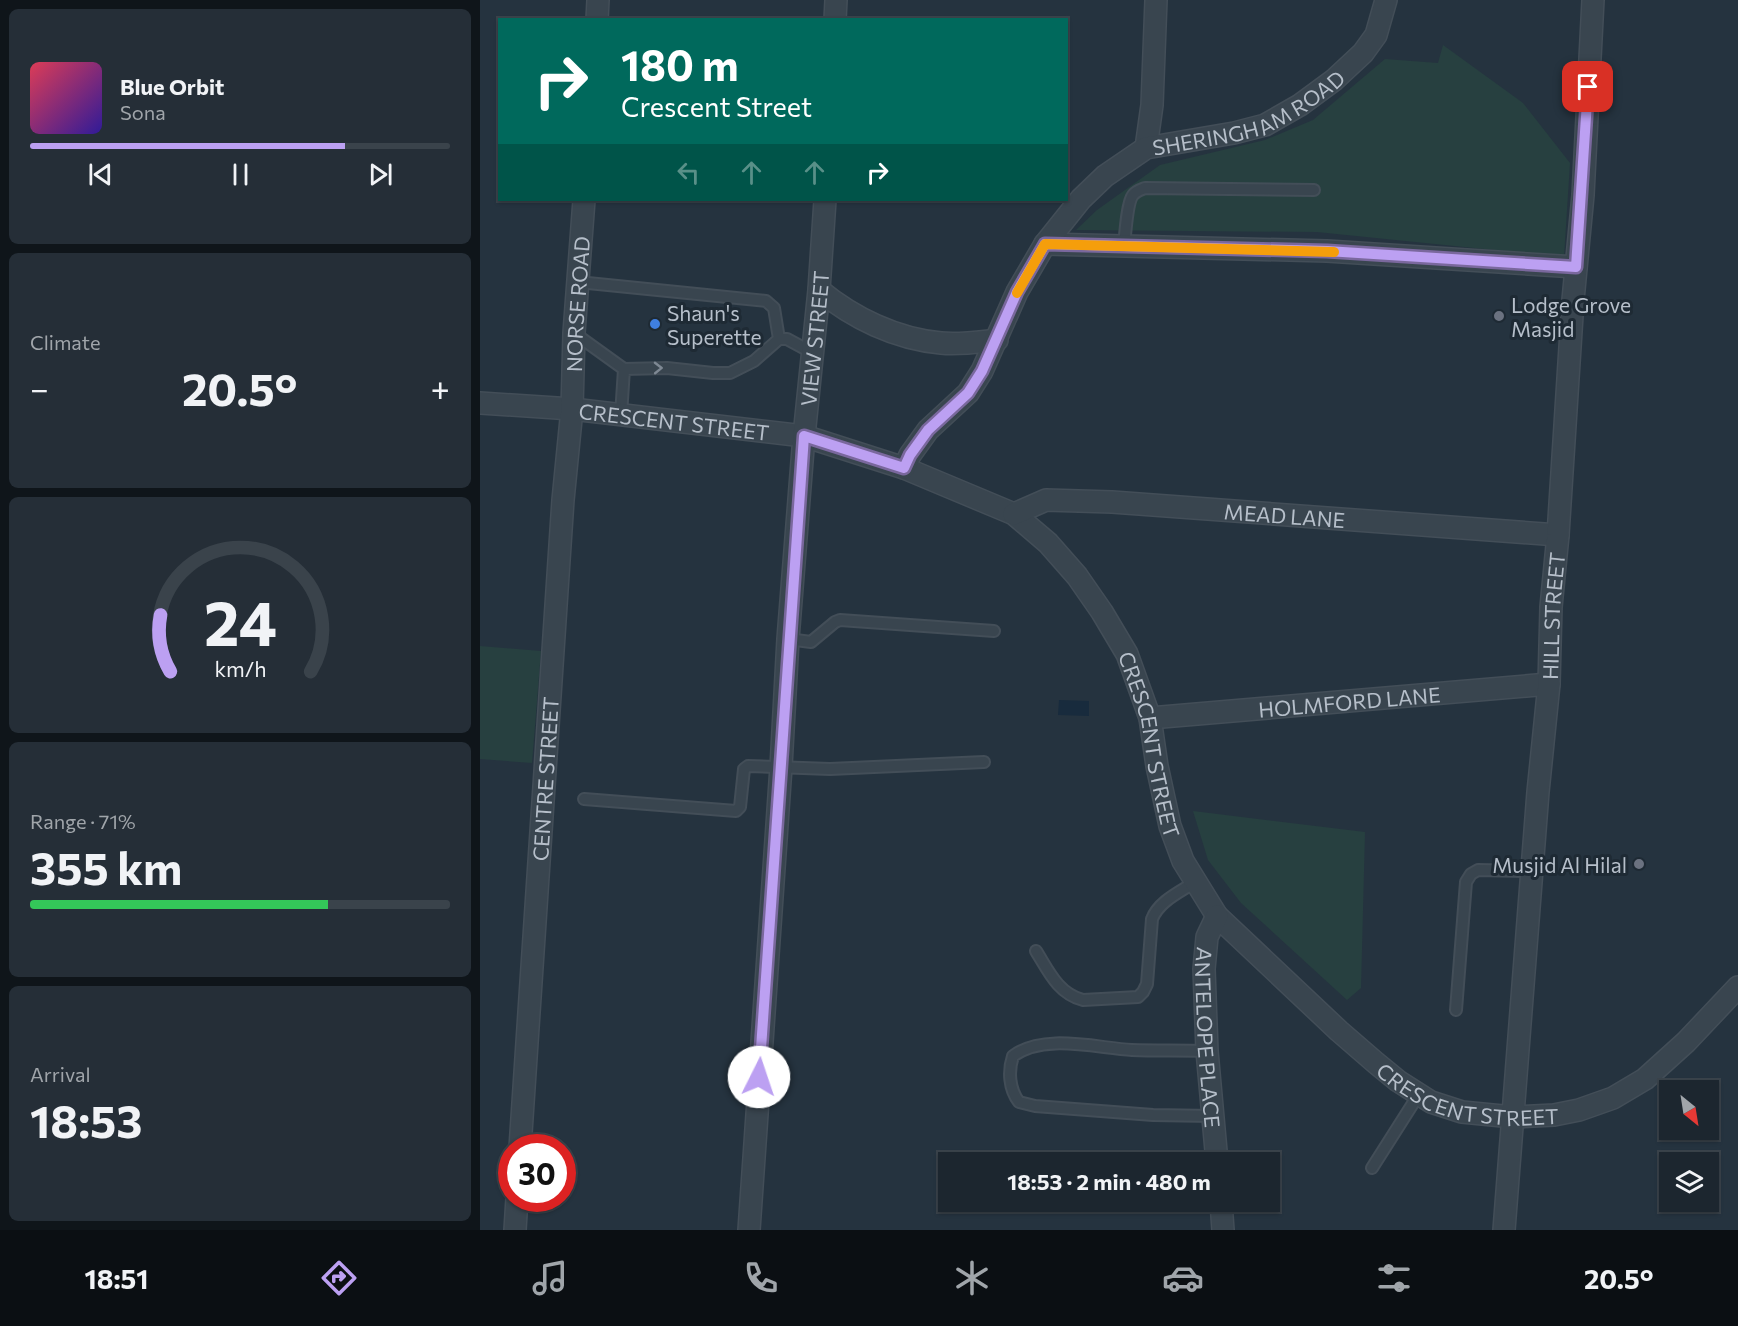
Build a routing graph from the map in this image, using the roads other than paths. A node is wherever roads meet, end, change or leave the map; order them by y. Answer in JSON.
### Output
{"nodes":[{"id":1,"x":598,"y":0,"type":"edge"},
{"id":2,"x":836,"y":0,"type":"edge"},
{"id":3,"x":1156,"y":0,"type":"edge"},
{"id":4,"x":1386,"y":0,"type":"edge"},
{"id":5,"x":1593,"y":0,"type":"edge"},
{"id":6,"x":597,"y":18,"type":"edge"},
{"id":7,"x":835,"y":18,"type":"edge"},
{"id":8,"x":1146,"y":148,"type":"junction"},
{"id":9,"x":1314,"y":190,"type":"dead end"},
{"id":10,"x":584,"y":201,"type":"edge"},
{"id":11,"x":825,"y":201,"type":"edge"},
{"id":12,"x":1045,"y":244,"type":"junction"},
{"id":13,"x":1124,"y":247,"type":"junction"},
{"id":14,"x":1576,"y":267,"type":"junction"},
{"id":15,"x":578,"y":282,"type":"junction"},
{"id":16,"x":819,"y":290,"type":"junction"},
{"id":17,"x":574,"y":333,"type":"junction"},
{"id":18,"x":779,"y":339,"type":"junction"},
{"id":19,"x":997,"y":340,"type":"junction"},
{"id":20,"x":813,"y":352,"type":"junction"},
{"id":21,"x":624,"y":369,"type":"junction"},
{"id":22,"x":480,"y":403,"type":"edge"},
{"id":23,"x":572,"y":409,"type":"junction"},
{"id":24,"x":621,"y":415,"type":"junction"},
{"id":25,"x":804,"y":436,"type":"junction"},
{"id":26,"x":904,"y":468,"type":"junction"},
{"id":27,"x":1014,"y":514,"type":"junction"},
{"id":28,"x":1558,"y":535,"type":"junction"},
{"id":29,"x":994,"y":631,"type":"dead end"},
{"id":30,"x":788,"y":639,"type":"junction"},
{"id":31,"x":1549,"y":684,"type":"junction"},
{"id":32,"x":1150,"y":718,"type":"junction"},
{"id":33,"x":984,"y":762,"type":"dead end"},
{"id":34,"x":781,"y":767,"type":"junction"},
{"id":35,"x":584,"y":799,"type":"dead end"},
{"id":36,"x":1532,"y":871,"type":"junction"},
{"id":37,"x":1195,"y":882,"type":"junction"},
{"id":38,"x":1217,"y":916,"type":"junction"},
{"id":39,"x":1036,"y":951,"type":"dead end"},
{"id":40,"x":1738,"y":987,"type":"edge"},
{"id":41,"x":1455,"y":1010,"type":"dead end"},
{"id":42,"x":1207,"y":1051,"type":"junction"},
{"id":43,"x":1419,"y":1094,"type":"junction"},
{"id":44,"x":1212,"y":1116,"type":"junction"},
{"id":45,"x":1513,"y":1117,"type":"junction"},
{"id":46,"x":521,"y":1134,"type":"edge"},
{"id":47,"x":1216,"y":1152,"type":"edge"},
{"id":48,"x":1372,"y":1168,"type":"dead end"},
{"id":49,"x":516,"y":1212,"type":"edge"},
{"id":50,"x":1222,"y":1212,"type":"edge"},
{"id":51,"x":515,"y":1230,"type":"edge"},
{"id":52,"x":749,"y":1230,"type":"edge"},
{"id":53,"x":1223,"y":1230,"type":"edge"},
{"id":54,"x":1504,"y":1230,"type":"edge"}],
"edges":[{"from":1,"to":6,"type":"street"},
{"from":2,"to":7,"type":"street"},
{"from":3,"to":8,"type":"street"},
{"from":4,"to":8,"type":"street","name":"SHERINGHAM ROAD"},
{"from":5,"to":14,"type":"street","name":"HILL STREET"},
{"from":8,"to":12,"type":"street","name":"SHERINGHAM ROAD"},
{"from":9,"to":13,"type":"lane"},
{"from":10,"to":15,"type":"street","name":"NORSE ROAD"},
{"from":11,"to":16,"type":"street","name":"VIEW STREET"},
{"from":12,"to":13,"type":"street"},
{"from":12,"to":19,"type":"street","name":"SHERINGHAM ROAD"},
{"from":13,"to":14,"type":"street"},
{"from":14,"to":28,"type":"street","name":"HILL STREET"},
{"from":15,"to":17,"type":"street","name":"NORSE ROAD"},
{"from":15,"to":18,"type":"lane"},
{"from":16,"to":19,"type":"street"},
{"from":16,"to":20,"type":"street","name":"VIEW STREET"},
{"from":17,"to":21,"type":"lane"},
{"from":17,"to":23,"type":"street","name":"NORSE ROAD"},
{"from":18,"to":20,"type":"lane"},
{"from":21,"to":18,"type":"lane","one_way":true},
{"from":19,"to":26,"type":"street","name":"SHERINGHAM ROAD"},
{"from":20,"to":25,"type":"street","name":"VIEW STREET"},
{"from":21,"to":24,"type":"lane"},
{"from":22,"to":23,"type":"street","name":"CRESCENT STREET"},
{"from":23,"to":24,"type":"street","name":"CRESCENT STREET"},
{"from":23,"to":46,"type":"street","name":"CENTRE STREET"},
{"from":24,"to":25,"type":"street","name":"CRESCENT STREET"},
{"from":25,"to":26,"type":"street","name":"CRESCENT STREET"},
{"from":25,"to":30,"type":"street","name":"VIEW STREET"},
{"from":26,"to":27,"type":"street","name":"CRESCENT STREET"},
{"from":27,"to":28,"type":"street","name":"MEAD LANE"},
{"from":27,"to":32,"type":"street","name":"CRESCENT STREET"},
{"from":28,"to":31,"type":"street","name":"HILL STREET"},
{"from":29,"to":30,"type":"lane"},
{"from":30,"to":34,"type":"street","name":"VIEW STREET"},
{"from":31,"to":32,"type":"street","name":"HOLMFORD LANE"},
{"from":31,"to":36,"type":"street","name":"HILL STREET"},
{"from":32,"to":37,"type":"street","name":"CRESCENT STREET"},
{"from":33,"to":34,"type":"lane"},
{"from":34,"to":35,"type":"lane"},
{"from":34,"to":52,"type":"street","name":"VIEW STREET"},
{"from":36,"to":41,"type":"lane"},
{"from":36,"to":45,"type":"street","name":"HILL STREET"},
{"from":37,"to":38,"type":"street","name":"CRESCENT STREET"},
{"from":37,"to":39,"type":"lane"},
{"from":38,"to":42,"type":"street","name":"ANTELOPE PLACE"},
{"from":38,"to":43,"type":"street","name":"CRESCENT STREET"},
{"from":40,"to":45,"type":"street","name":"CRESCENT STREET"},
{"from":42,"to":44,"type":"street","name":"ANTELOPE PLACE"},
{"from":42,"to":44,"type":"lane"},
{"from":43,"to":45,"type":"street","name":"CRESCENT STREET"},
{"from":43,"to":48,"type":"lane"},
{"from":44,"to":47,"type":"street","name":"ANTELOPE PLACE"},
{"from":45,"to":54,"type":"street","name":"HILL STREET"},
{"from":49,"to":51,"type":"street"},
{"from":50,"to":53,"type":"street"}]}
